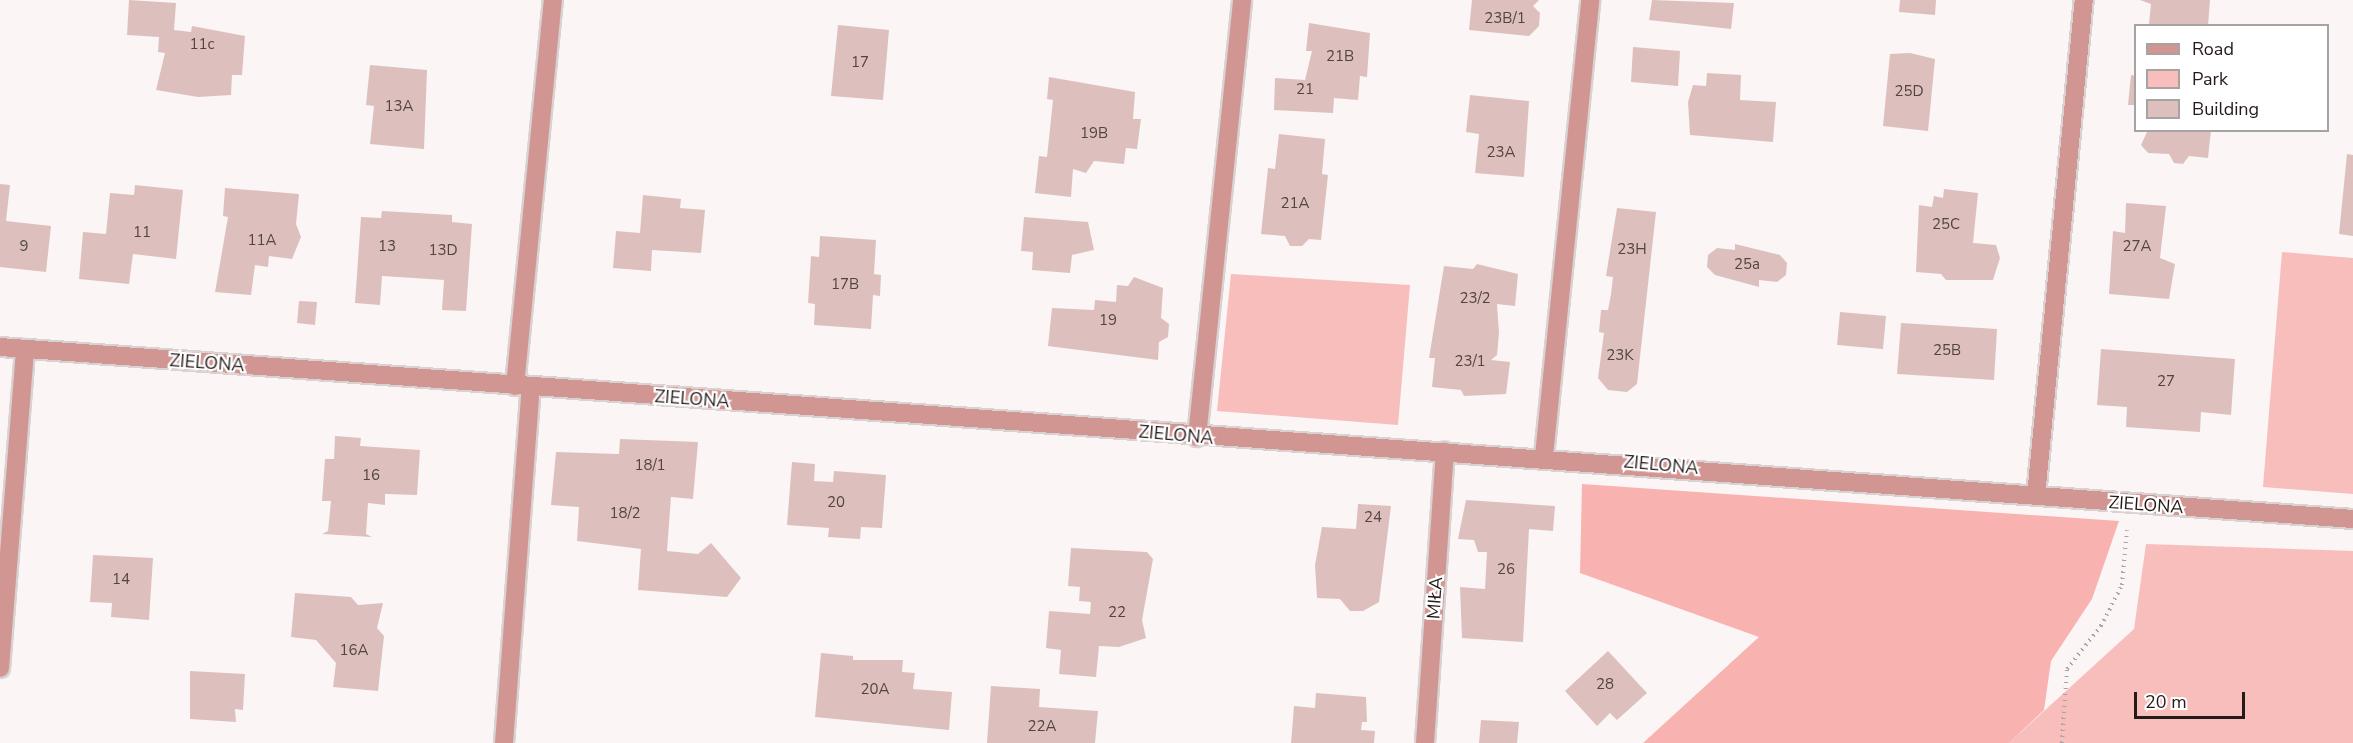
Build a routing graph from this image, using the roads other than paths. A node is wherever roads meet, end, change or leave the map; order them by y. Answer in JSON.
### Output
{"nodes":[{"id":1,"x":553,"y":0,"type":"edge"},
{"id":2,"x":1242,"y":0,"type":"edge"},
{"id":3,"x":1590,"y":0,"type":"edge"},
{"id":4,"x":2084,"y":0,"type":"edge"},
{"id":5,"x":0,"y":347,"type":"edge"},
{"id":6,"x":25,"y":349,"type":"junction"},
{"id":7,"x":523,"y":387,"type":"junction"},
{"id":8,"x":1197,"y":437,"type":"junction"},
{"id":9,"x":1444,"y":452,"type":"junction"},
{"id":10,"x":1544,"y":456,"type":"junction"},
{"id":11,"x":2036,"y":496,"type":"junction"},
{"id":12,"x":2353,"y":519,"type":"edge"},
{"id":13,"x":0,"y":668,"type":"edge"},
{"id":14,"x":504,"y":743,"type":"edge"},
{"id":15,"x":1425,"y":743,"type":"edge"}],
"edges":[{"from":1,"to":7,"type":"street"},
{"from":2,"to":8,"type":"street"},
{"from":3,"to":10,"type":"street"},
{"from":4,"to":11,"type":"street"},
{"from":5,"to":6,"type":"street","name":"ZIELONA"},
{"from":6,"to":7,"type":"street","name":"ZIELONA"},
{"from":6,"to":13,"type":"street"},
{"from":7,"to":8,"type":"street","name":"ZIELONA"},
{"from":7,"to":14,"type":"street"},
{"from":8,"to":9,"type":"street","name":"ZIELONA"},
{"from":9,"to":10,"type":"street","name":"ZIELONA"},
{"from":9,"to":15,"type":"street","name":"MIŁA"},
{"from":10,"to":11,"type":"street","name":"ZIELONA"},
{"from":11,"to":12,"type":"street","name":"ZIELONA"}]}
